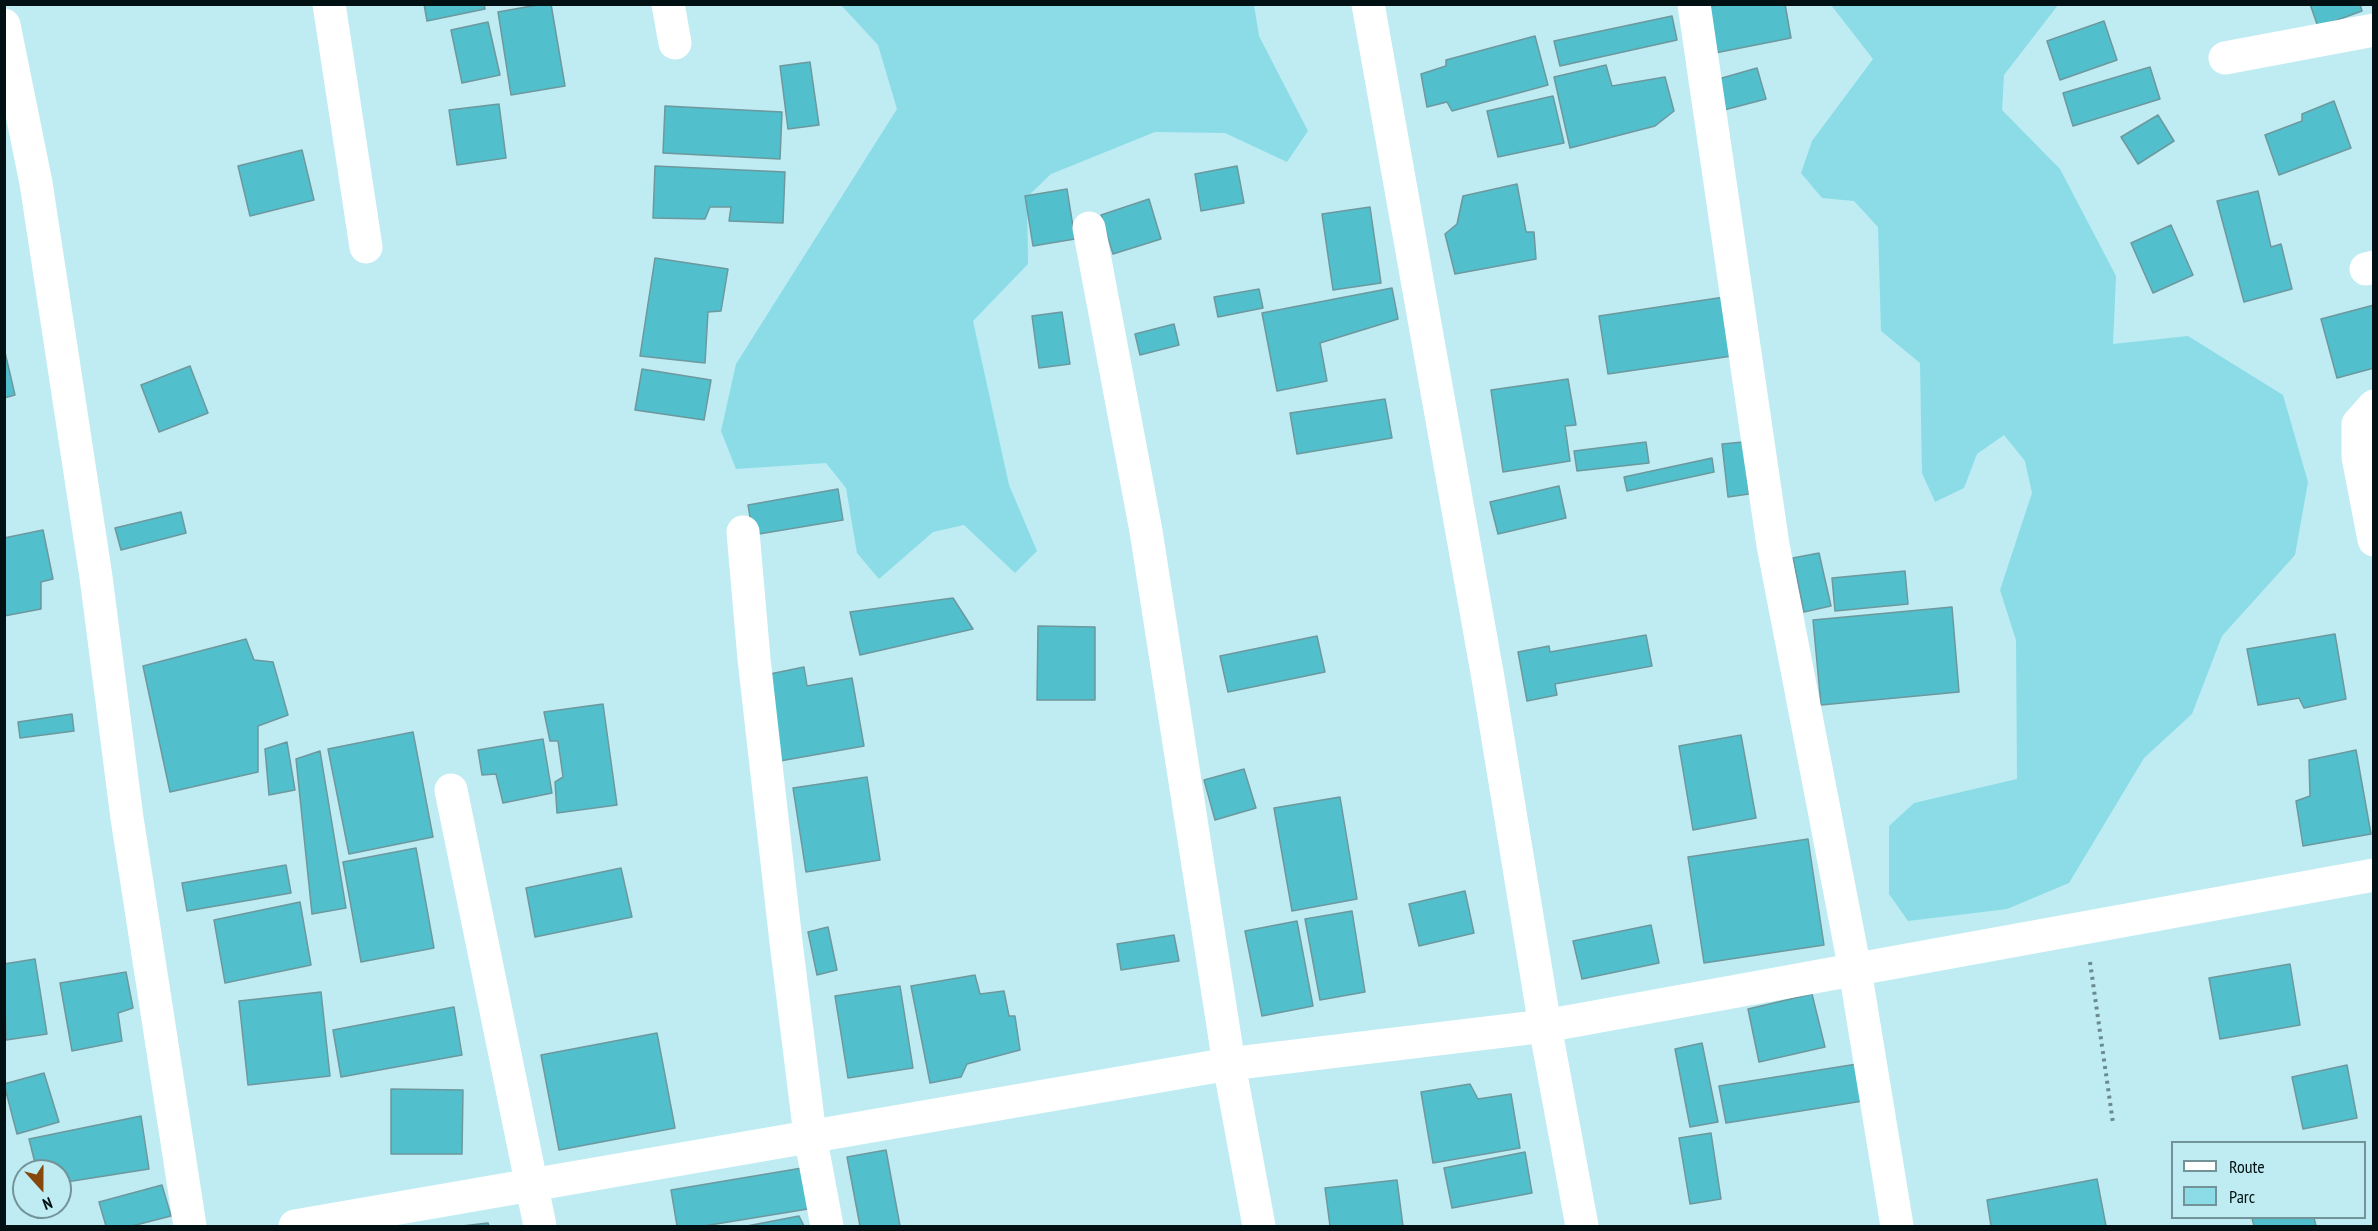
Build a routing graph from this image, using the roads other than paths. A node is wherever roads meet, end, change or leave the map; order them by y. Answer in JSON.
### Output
{"nodes":[{"id":1,"x":329,"y":4,"type":"edge"},
{"id":2,"x":668,"y":4,"type":"edge"},
{"id":3,"x":1368,"y":4,"type":"edge"},
{"id":4,"x":1694,"y":4,"type":"edge"},
{"id":5,"x":4,"y":25,"type":"edge"},
{"id":6,"x":2373,"y":30,"type":"edge"},
{"id":7,"x":675,"y":43,"type":"dead end"},
{"id":8,"x":2225,"y":58,"type":"dead end"},
{"id":9,"x":1089,"y":228,"type":"dead end"},
{"id":10,"x":366,"y":247,"type":"dead end"},
{"id":11,"x":2373,"y":406,"type":"edge"},
{"id":12,"x":743,"y":532,"type":"dead end"},
{"id":13,"x":2373,"y":540,"type":"edge"},
{"id":14,"x":451,"y":790,"type":"dead end"},
{"id":15,"x":2373,"y":875,"type":"edge"},
{"id":16,"x":1855,"y":970,"type":"junction"},
{"id":17,"x":1545,"y":1026,"type":"junction"},
{"id":18,"x":1228,"y":1064,"type":"junction"},
{"id":19,"x":810,"y":1135,"type":"junction"},
{"id":20,"x":534,"y":1186,"type":"junction"},
{"id":21,"x":190,"y":1227,"type":"edge"},
{"id":22,"x":295,"y":1227,"type":"edge"},
{"id":23,"x":540,"y":1227,"type":"edge"},
{"id":24,"x":826,"y":1227,"type":"edge"},
{"id":25,"x":1259,"y":1227,"type":"edge"},
{"id":26,"x":1582,"y":1227,"type":"edge"},
{"id":27,"x":1898,"y":1227,"type":"edge"}],
"edges":[{"from":1,"to":10,"type":"street"},
{"from":2,"to":7,"type":"street"},
{"from":3,"to":17,"type":"street"},
{"from":4,"to":16,"type":"street"},
{"from":5,"to":21,"type":"street"},
{"from":6,"to":8,"type":"street"},
{"from":9,"to":18,"type":"street"},
{"from":11,"to":13,"type":"street"},
{"from":12,"to":19,"type":"street"},
{"from":14,"to":20,"type":"street"},
{"from":15,"to":16,"type":"street"},
{"from":16,"to":17,"type":"street"},
{"from":16,"to":27,"type":"street"},
{"from":17,"to":18,"type":"street"},
{"from":17,"to":26,"type":"street"},
{"from":18,"to":19,"type":"street"},
{"from":18,"to":25,"type":"street"},
{"from":19,"to":20,"type":"street"},
{"from":19,"to":24,"type":"street"},
{"from":20,"to":22,"type":"street"},
{"from":20,"to":23,"type":"street"}]}
